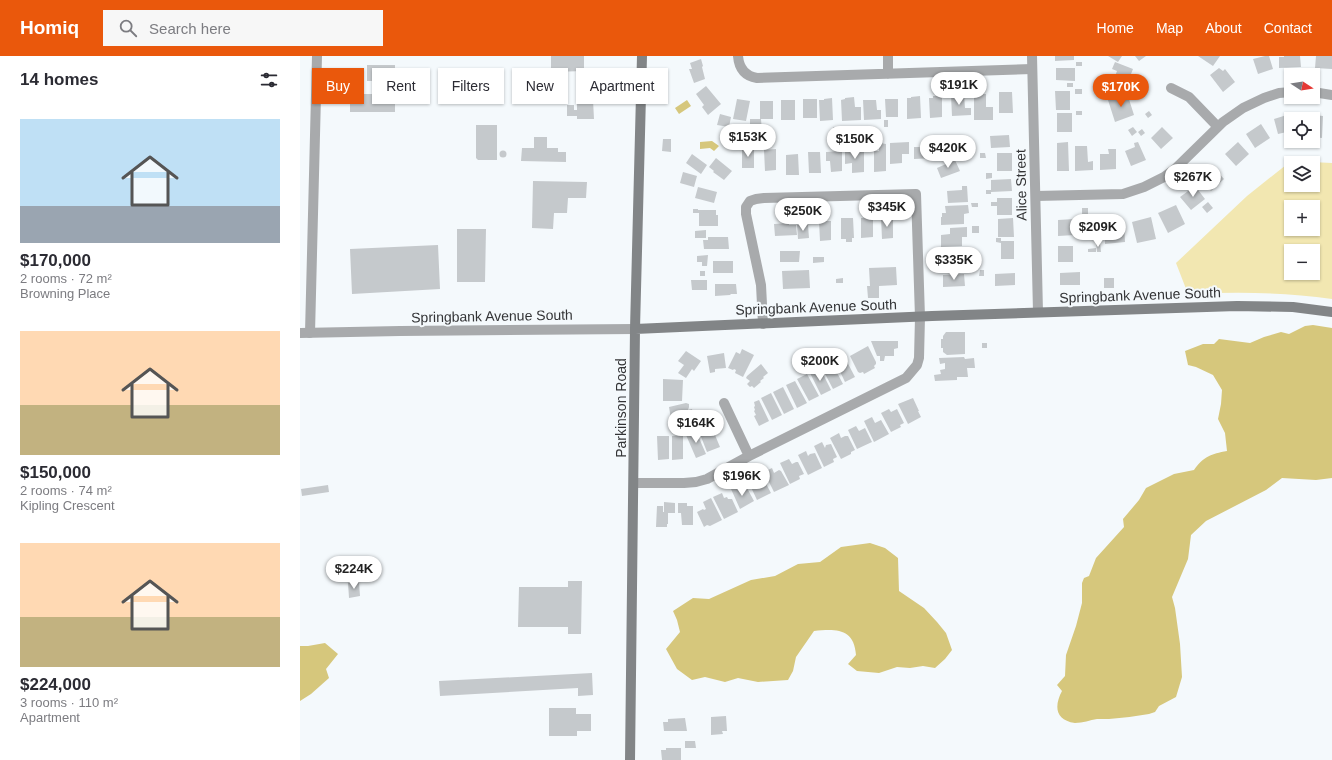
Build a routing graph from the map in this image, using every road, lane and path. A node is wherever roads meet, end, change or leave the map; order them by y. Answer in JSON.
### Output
{"nodes":[{"id":1,"x":317,"y":56,"type":"edge"},
{"id":2,"x":642,"y":56,"type":"edge"},
{"id":3,"x":738,"y":56,"type":"edge"},
{"id":4,"x":888,"y":56,"type":"edge"},
{"id":5,"x":1032,"y":56,"type":"edge"},
{"id":6,"x":1032,"y":69,"type":"junction"},
{"id":7,"x":888,"y":74,"type":"junction"},
{"id":8,"x":1171,"y":88,"type":"dead end"},
{"id":9,"x":1284,"y":93,"type":"edge"},
{"id":10,"x":1320,"y":93,"type":"edge"},
{"id":11,"x":1332,"y":95,"type":"edge"},
{"id":12,"x":1218,"y":126,"type":"junction"},
{"id":13,"x":1036,"y":196,"type":"junction"},
{"id":14,"x":1038,"y":312,"type":"junction"},
{"id":15,"x":1332,"y":312,"type":"edge"},
{"id":16,"x":920,"y":317,"type":"junction"},
{"id":17,"x":764,"y":324,"type":"junction"},
{"id":18,"x":636,"y":329,"type":"junction"},
{"id":19,"x":310,"y":333,"type":"junction"},
{"id":20,"x":300,"y":334,"type":"edge"},
{"id":21,"x":724,"y":403,"type":"dead end"},
{"id":22,"x":749,"y":456,"type":"junction"},
{"id":23,"x":634,"y":483,"type":"junction"},
{"id":24,"x":630,"y":760,"type":"edge"}],
"edges":[{"from":1,"to":19,"type":"street"},
{"from":2,"to":18,"type":"main road","name":"Parkinson Road"},
{"from":3,"to":7,"type":"street"},
{"from":4,"to":7,"type":"street"},
{"from":5,"to":6,"type":"street","name":"Alice Street"},
{"from":6,"to":7,"type":"street"},
{"from":6,"to":13,"type":"street","name":"Alice Street"},
{"from":8,"to":12,"type":"street"},
{"from":9,"to":12,"type":"street"},
{"from":10,"to":11,"type":"street"},
{"from":12,"to":13,"type":"street"},
{"from":13,"to":14,"type":"street","name":"Alice Street"},
{"from":14,"to":15,"type":"main road","name":"Springbank Avenue South"},
{"from":14,"to":16,"type":"main road","name":"Springbank Avenue South"},
{"from":16,"to":17,"type":"main road","name":"Springbank Avenue South"},
{"from":16,"to":17,"type":"street"},
{"from":16,"to":22,"type":"street"},
{"from":17,"to":18,"type":"main road","name":"Springbank Avenue South"},
{"from":18,"to":19,"type":"street","name":"Springbank Avenue South"},
{"from":18,"to":23,"type":"main road","name":"Parkinson Road"},
{"from":19,"to":20,"type":"street","name":"Springbank Avenue South"},
{"from":21,"to":22,"type":"street"},
{"from":22,"to":23,"type":"street"},
{"from":23,"to":24,"type":"main road","name":"Parkinson Road"}]}
